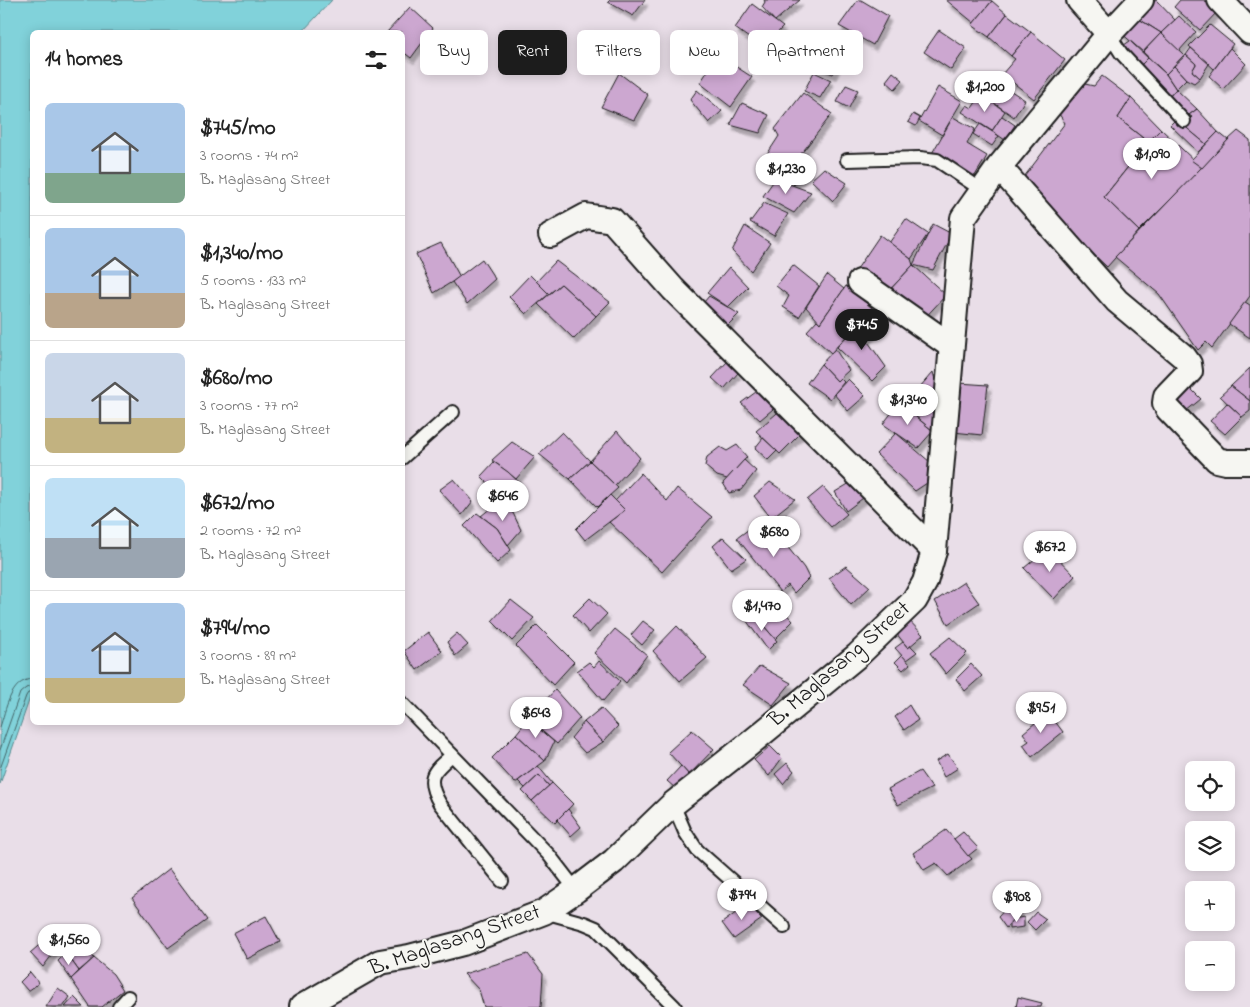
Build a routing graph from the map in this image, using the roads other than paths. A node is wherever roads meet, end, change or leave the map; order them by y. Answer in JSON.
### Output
{"nodes":[{"id":1,"x":1079,"y":0,"type":"edge"},
{"id":2,"x":1141,"y":0,"type":"edge"},
{"id":3,"x":1220,"y":0,"type":"edge"},
{"id":4,"x":1250,"y":32,"type":"edge"},
{"id":5,"x":1109,"y":34,"type":"junction"},
{"id":6,"x":1184,"y":121,"type":"dead end"},
{"id":7,"x":847,"y":160,"type":"dead end"},
{"id":8,"x":999,"y":167,"type":"junction"},
{"id":9,"x":982,"y":190,"type":"junction"},
{"id":10,"x":551,"y":235,"type":"dead end"},
{"id":11,"x":860,"y":282,"type":"dead end"},
{"id":12,"x":951,"y":346,"type":"junction"},
{"id":13,"x":453,"y":412,"type":"dead end"},
{"id":14,"x":405,"y":455,"type":"edge"},
{"id":15,"x":1250,"y":462,"type":"edge"},
{"id":16,"x":934,"y":551,"type":"junction"},
{"id":17,"x":405,"y":706,"type":"edge"},
{"id":18,"x":452,"y":755,"type":"junction"},
{"id":19,"x":673,"y":804,"type":"junction"},
{"id":20,"x":502,"y":881,"type":"dead end"},
{"id":21,"x":576,"y":890,"type":"junction"},
{"id":22,"x":544,"y":912,"type":"junction"},
{"id":23,"x":784,"y":927,"type":"dead end"},
{"id":24,"x":128,"y":997,"type":"dead end"},
{"id":25,"x":119,"y":1007,"type":"edge"},
{"id":26,"x":302,"y":1007,"type":"edge"},
{"id":27,"x":676,"y":1007,"type":"edge"}],
"edges":[{"from":1,"to":5,"type":"street"},
{"from":2,"to":5,"type":"street","name":"B. Maglasang Street"},
{"from":3,"to":4,"type":"street"},
{"from":5,"to":6,"type":"lane"},
{"from":5,"to":8,"type":"street","name":"B. Maglasang Street"},
{"from":7,"to":9,"type":"lane"},
{"from":8,"to":9,"type":"street","name":"B. Maglasang Street"},
{"from":8,"to":15,"type":"street"},
{"from":9,"to":12,"type":"street","name":"B. Maglasang Street"},
{"from":10,"to":16,"type":"street"},
{"from":11,"to":12,"type":"street"},
{"from":12,"to":16,"type":"street","name":"B. Maglasang Street"},
{"from":13,"to":14,"type":"lane"},
{"from":16,"to":19,"type":"street","name":"B. Maglasang Street"},
{"from":17,"to":18,"type":"lane"},
{"from":18,"to":20,"type":"lane"},
{"from":18,"to":21,"type":"lane"},
{"from":19,"to":21,"type":"street","name":"B. Maglasang Street"},
{"from":19,"to":23,"type":"lane"},
{"from":21,"to":22,"type":"street","name":"B. Maglasang Street"},
{"from":22,"to":26,"type":"street","name":"B. Maglasang Street"},
{"from":22,"to":27,"type":"lane"},
{"from":24,"to":25,"type":"lane"}]}
